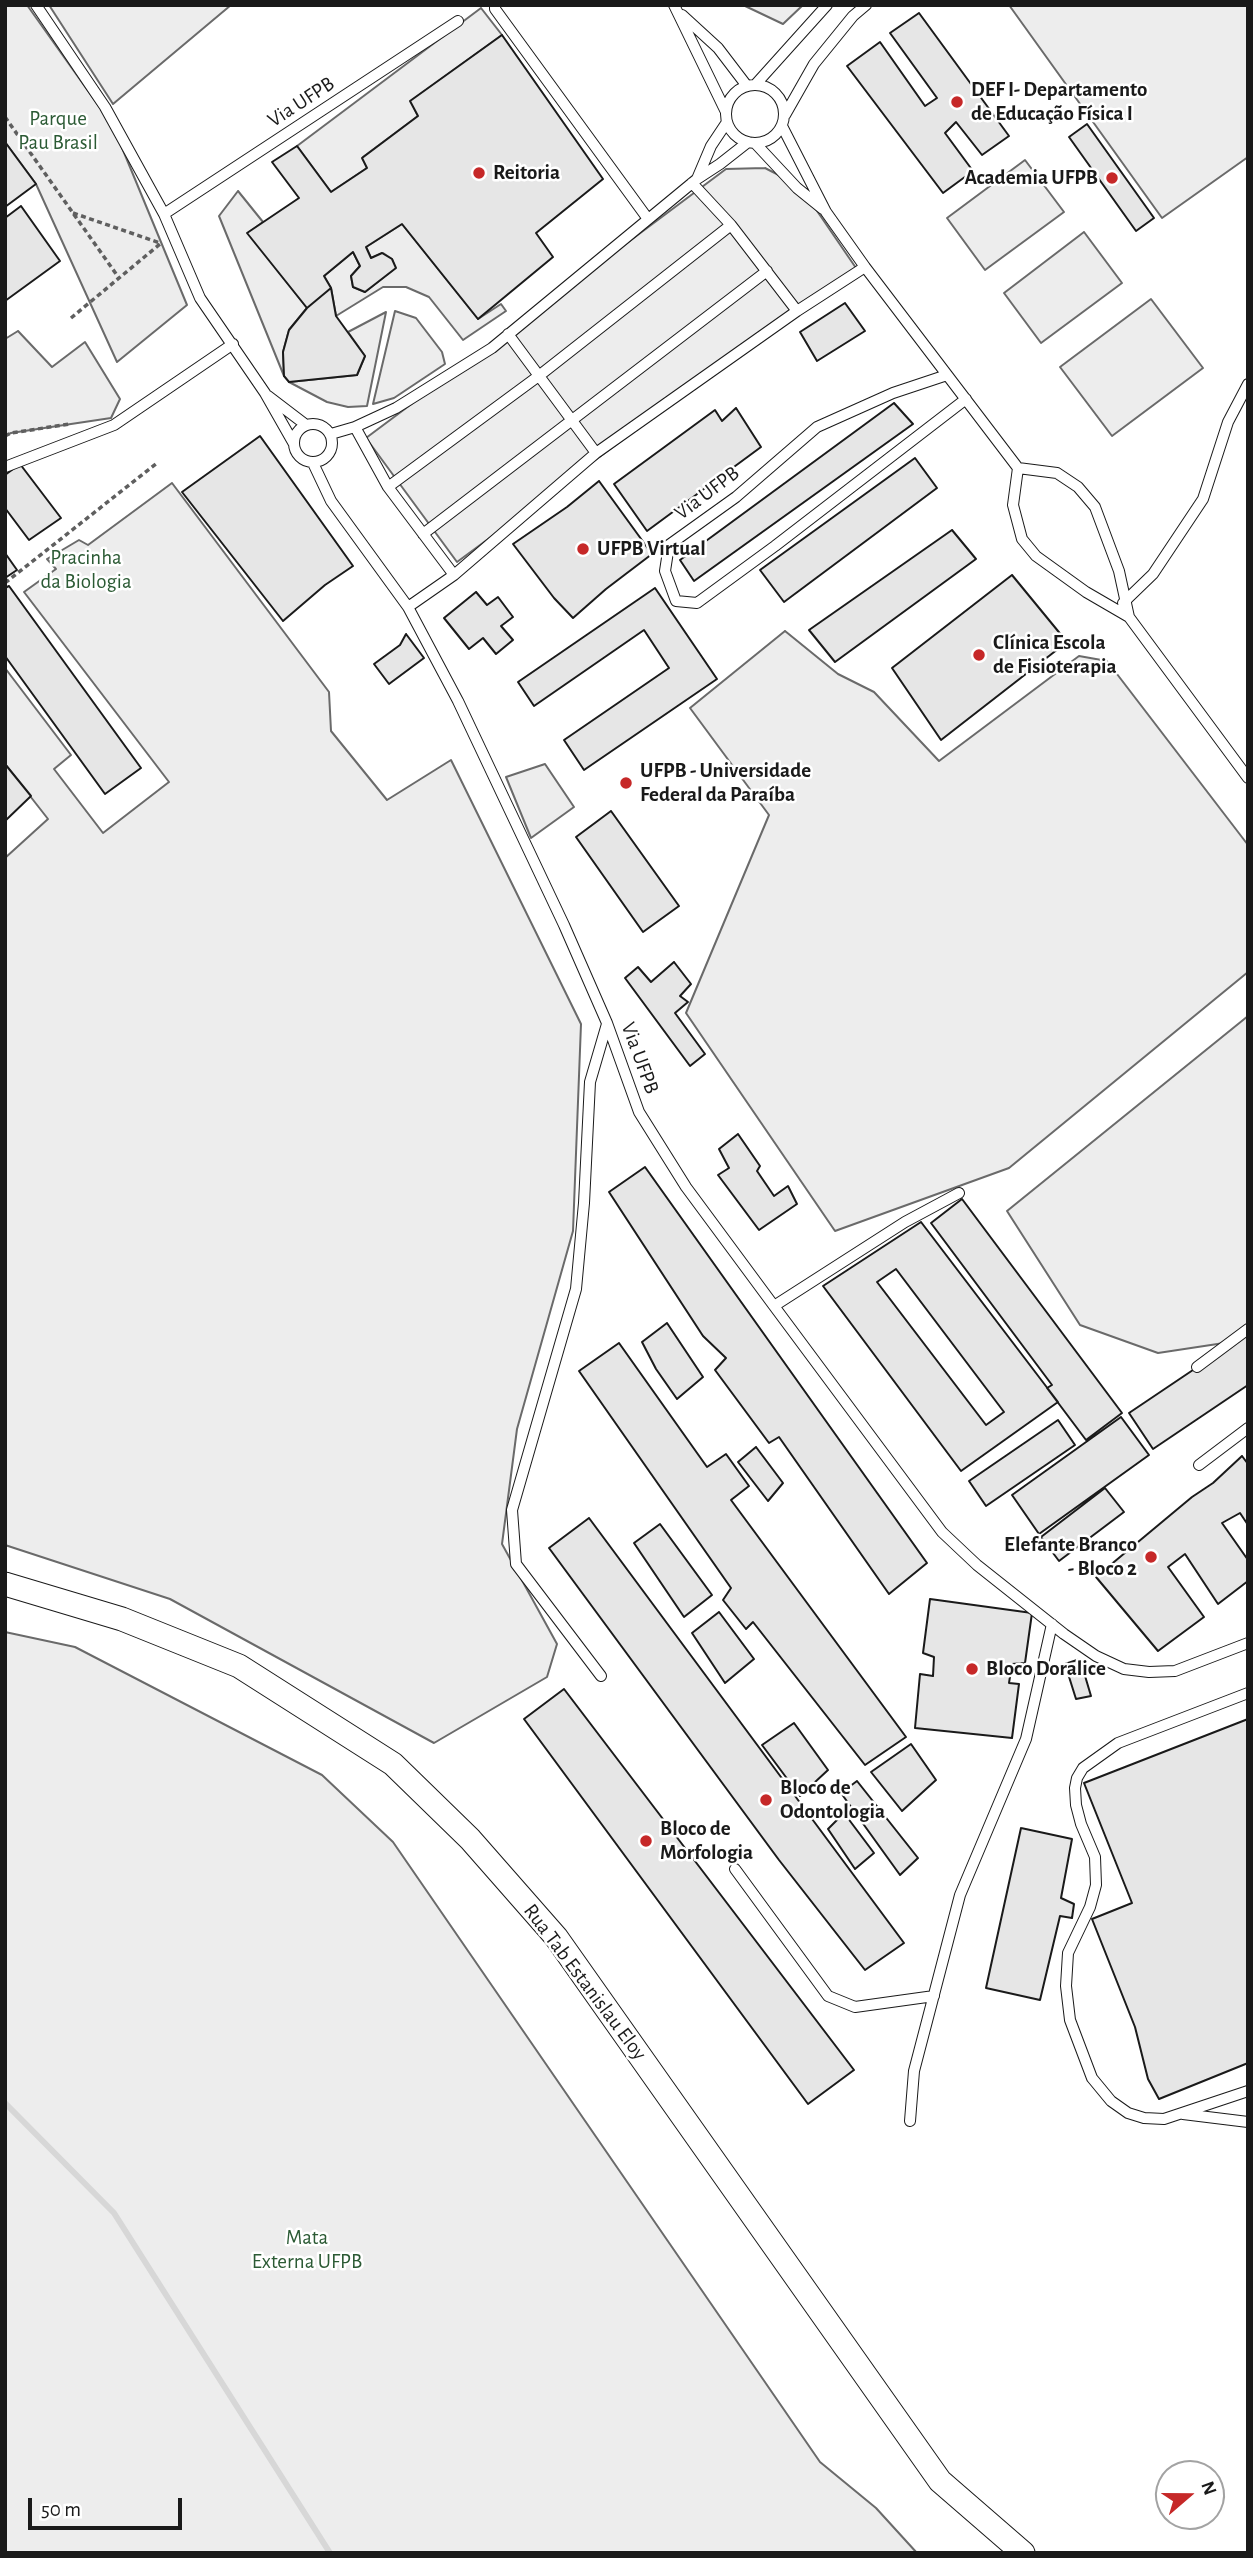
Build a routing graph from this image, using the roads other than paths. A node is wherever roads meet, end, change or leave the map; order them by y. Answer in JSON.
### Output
{"nodes":[{"id":1,"x":36,"y":5,"type":"edge"},
{"id":2,"x":495,"y":5,"type":"edge"},
{"id":3,"x":827,"y":5,"type":"edge"},
{"id":4,"x":866,"y":5,"type":"edge"},
{"id":5,"x":677,"y":9,"type":"edge"},
{"id":6,"x":458,"y":21,"type":"dead end"},
{"id":7,"x":751,"y":86,"type":"junction"},
{"id":8,"x":727,"y":117,"type":"junction"},
{"id":9,"x":783,"y":121,"type":"junction"},
{"id":10,"x":751,"y":143,"type":"junction"},
{"id":11,"x":694,"y":181,"type":"junction"},
{"id":12,"x":826,"y":212,"type":"junction"},
{"id":13,"x":164,"y":214,"type":"junction"},
{"id":14,"x":648,"y":219,"type":"junction"},
{"id":15,"x":731,"y":225,"type":"junction"},
{"id":16,"x":865,"y":267,"type":"junction"},
{"id":17,"x":767,"y":271,"type":"junction"},
{"id":18,"x":797,"y":311,"type":"junction"},
{"id":19,"x":508,"y":334,"type":"junction"},
{"id":20,"x":233,"y":344,"type":"junction"},
{"id":21,"x":540,"y":375,"type":"junction"},
{"id":22,"x":947,"y":375,"type":"junction"},
{"id":23,"x":1248,"y":384,"type":"edge"},
{"id":24,"x":265,"y":393,"type":"junction"},
{"id":25,"x":966,"y":399,"type":"junction"},
{"id":26,"x":572,"y":418,"type":"junction"},
{"id":27,"x":306,"y":425,"type":"junction"},
{"id":28,"x":355,"y":427,"type":"junction"},
{"id":29,"x":331,"y":434,"type":"junction"},
{"id":30,"x":294,"y":443,"type":"junction"},
{"id":31,"x":596,"y":453,"type":"junction"},
{"id":32,"x":313,"y":463,"type":"junction"},
{"id":33,"x":5,"y":467,"type":"edge"},
{"id":34,"x":1018,"y":467,"type":"junction"},
{"id":35,"x":388,"y":487,"type":"junction"},
{"id":36,"x":423,"y":534,"type":"junction"},
{"id":37,"x":454,"y":575,"type":"junction"},
{"id":38,"x":1125,"y":601,"type":"junction"},
{"id":39,"x":408,"y":607,"type":"junction"},
{"id":40,"x":1116,"y":609,"type":"junction"},
{"id":41,"x":1129,"y":617,"type":"junction"},
{"id":42,"x":1248,"y":778,"type":"edge"},
{"id":43,"x":607,"y":1023,"type":"junction"},
{"id":44,"x":959,"y":1193,"type":"dead end"},
{"id":45,"x":774,"y":1306,"type":"junction"},
{"id":46,"x":1248,"y":1329,"type":"edge"},
{"id":47,"x":1197,"y":1367,"type":"dead end"},
{"id":48,"x":1248,"y":1428,"type":"edge"},
{"id":49,"x":1199,"y":1465,"type":"dead end"},
{"id":50,"x":5,"y":1584,"type":"edge"},
{"id":51,"x":1052,"y":1624,"type":"junction"},
{"id":52,"x":1248,"y":1643,"type":"edge"},
{"id":53,"x":601,"y":1676,"type":"dead end"},
{"id":54,"x":1248,"y":1693,"type":"edge"},
{"id":55,"x":734,"y":1869,"type":"dead end"},
{"id":56,"x":934,"y":1996,"type":"junction"},
{"id":57,"x":1248,"y":2091,"type":"edge"},
{"id":58,"x":1179,"y":2114,"type":"junction"},
{"id":59,"x":909,"y":2121,"type":"dead end"},
{"id":60,"x":1248,"y":2122,"type":"edge"},
{"id":61,"x":1023,"y":2553,"type":"edge"}],
"edges":[{"from":1,"to":13,"type":"lane"},
{"from":2,"to":14,"type":"lane"},
{"from":3,"to":7,"type":"lane"},
{"from":4,"to":9,"type":"lane"},
{"from":5,"to":7,"type":"lane"},
{"from":5,"to":8,"type":"lane"},
{"from":6,"to":13,"type":"lane","name":"Via UFPB"},
{"from":7,"to":8,"type":"lane"},
{"from":7,"to":9,"type":"lane"},
{"from":8,"to":10,"type":"lane"},
{"from":8,"to":11,"type":"lane"},
{"from":9,"to":10,"type":"lane"},
{"from":9,"to":12,"type":"lane"},
{"from":10,"to":11,"type":"lane"},
{"from":10,"to":12,"type":"lane"},
{"from":11,"to":14,"type":"lane"},
{"from":11,"to":15,"type":"lane"},
{"from":12,"to":16,"type":"lane"},
{"from":13,"to":20,"type":"lane"},
{"from":14,"to":19,"type":"lane"},
{"from":15,"to":17,"type":"lane"},
{"from":15,"to":21,"type":"lane"},
{"from":16,"to":18,"type":"lane"},
{"from":16,"to":22,"type":"lane"},
{"from":17,"to":18,"type":"lane"},
{"from":17,"to":26,"type":"lane"},
{"from":18,"to":31,"type":"lane"},
{"from":19,"to":21,"type":"lane"},
{"from":19,"to":28,"type":"lane"},
{"from":20,"to":24,"type":"lane"},
{"from":20,"to":33,"type":"lane"},
{"from":21,"to":26,"type":"lane"},
{"from":21,"to":35,"type":"lane"},
{"from":22,"to":25,"type":"lane"},
{"from":22,"to":25,"type":"lane","name":"Via UFPB"},
{"from":23,"to":38,"type":"lane"},
{"from":24,"to":27,"type":"lane"},
{"from":24,"to":30,"type":"lane"},
{"from":25,"to":34,"type":"lane"},
{"from":26,"to":31,"type":"lane"},
{"from":26,"to":36,"type":"lane"},
{"from":27,"to":29,"type":"lane"},
{"from":27,"to":30,"type":"lane"},
{"from":28,"to":29,"type":"lane"},
{"from":28,"to":35,"type":"lane"},
{"from":29,"to":32,"type":"lane"},
{"from":30,"to":32,"type":"lane"},
{"from":31,"to":37,"type":"lane"},
{"from":32,"to":39,"type":"lane","name":"Via UFPB"},
{"from":34,"to":38,"type":"lane"},
{"from":34,"to":40,"type":"lane"},
{"from":35,"to":36,"type":"lane"},
{"from":36,"to":37,"type":"lane"},
{"from":37,"to":39,"type":"lane"},
{"from":38,"to":40,"type":"lane"},
{"from":38,"to":41,"type":"lane"},
{"from":39,"to":43,"type":"lane","name":"Via UFPB"},
{"from":40,"to":41,"type":"lane"},
{"from":41,"to":42,"type":"lane"},
{"from":43,"to":45,"type":"lane","name":"Via UFPB"},
{"from":43,"to":53,"type":"lane"},
{"from":44,"to":45,"type":"lane"},
{"from":45,"to":51,"type":"lane","name":"Via UFPB"},
{"from":46,"to":47,"type":"lane"},
{"from":48,"to":49,"type":"lane"},
{"from":50,"to":61,"type":"street","name":"Rua Tab Estanislau Eloy"},
{"from":51,"to":52,"type":"lane","name":"Via UFPB"},
{"from":51,"to":56,"type":"lane"},
{"from":54,"to":58,"type":"lane"},
{"from":55,"to":56,"type":"lane"},
{"from":56,"to":59,"type":"lane"},
{"from":57,"to":58,"type":"lane"},
{"from":58,"to":60,"type":"lane"}]}
